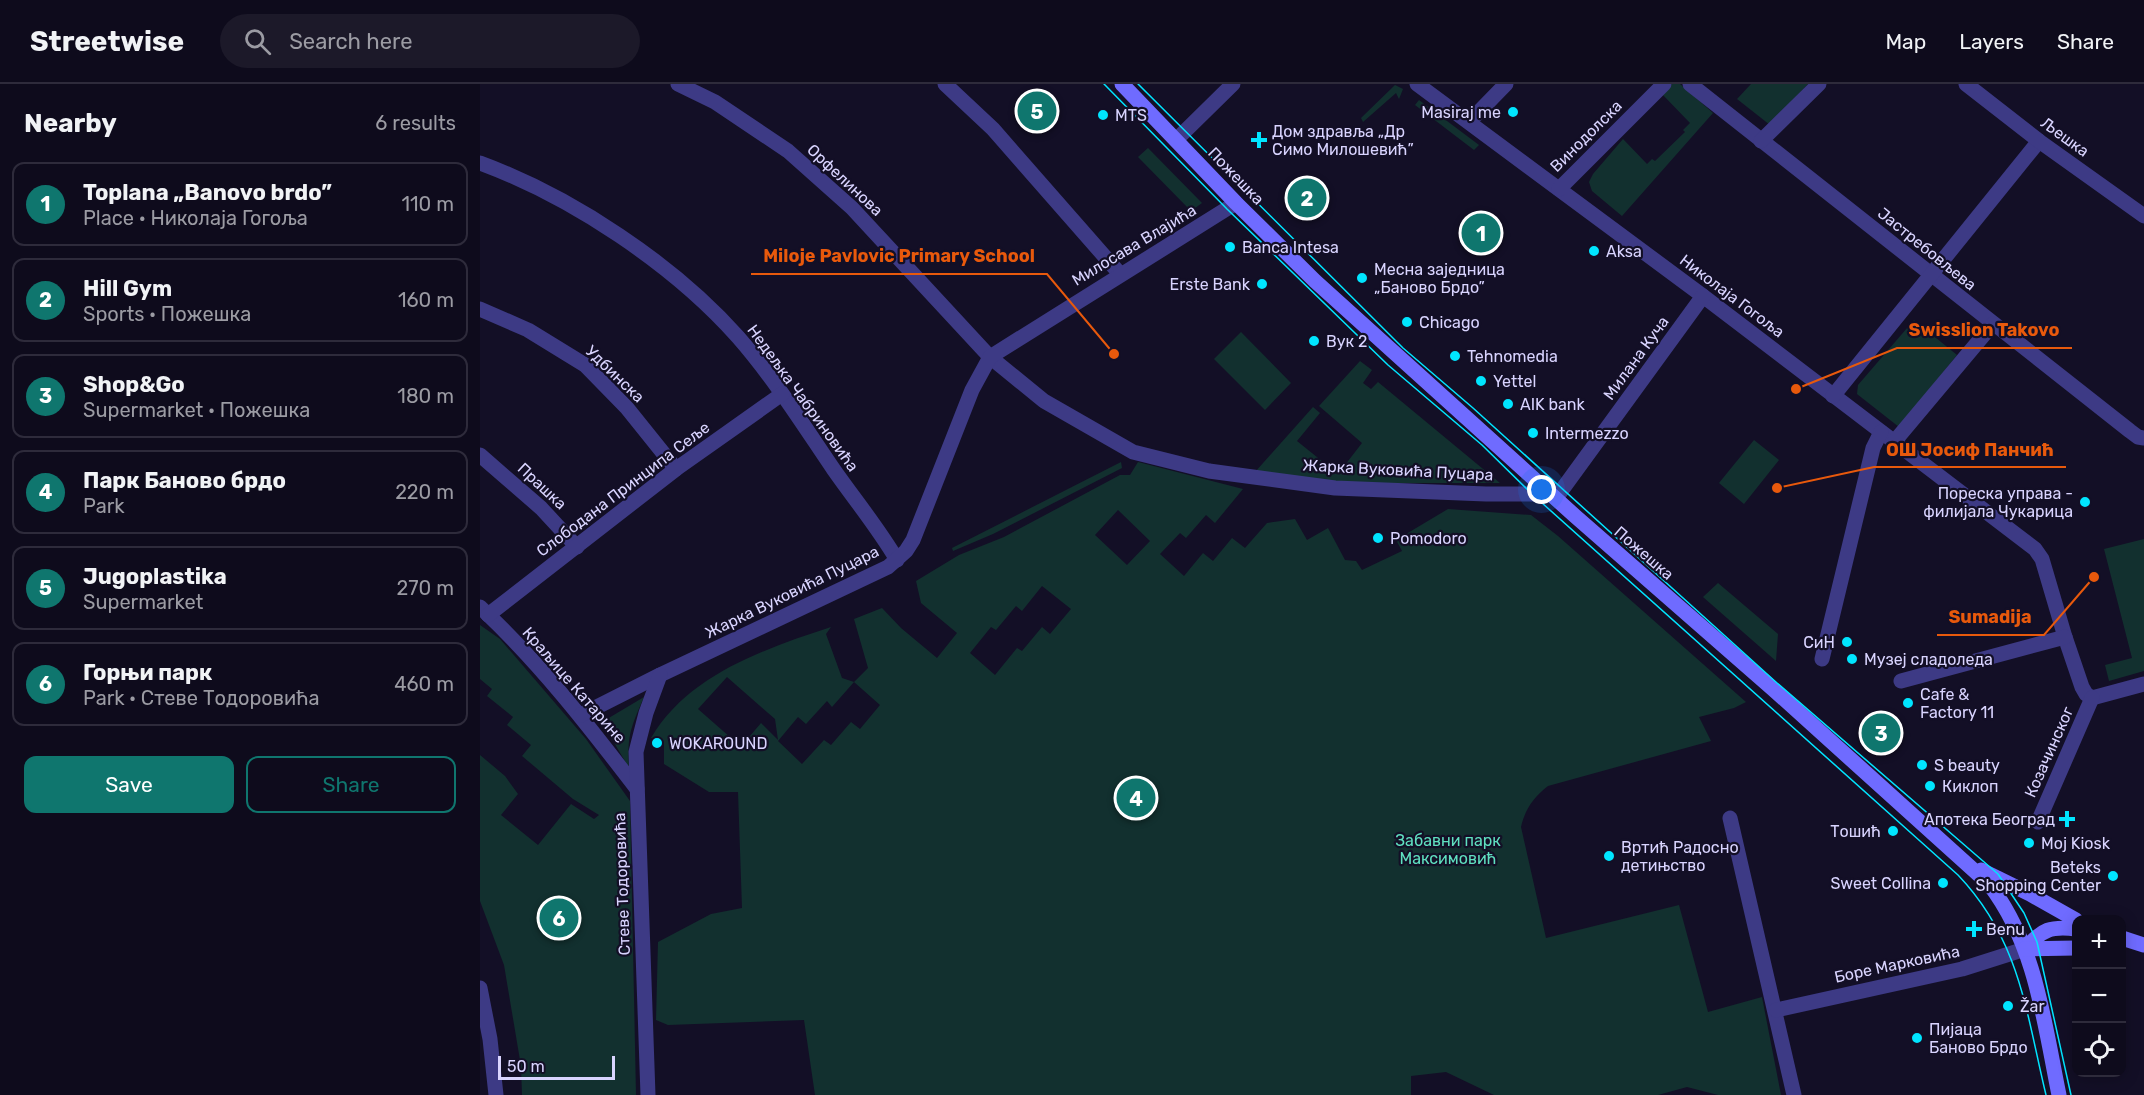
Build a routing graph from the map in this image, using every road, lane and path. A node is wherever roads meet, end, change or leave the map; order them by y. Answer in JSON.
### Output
{"nodes":[{"id":1,"x":678,"y":84,"type":"edge"},
{"id":2,"x":945,"y":84,"type":"edge"},
{"id":3,"x":1122,"y":84,"type":"edge"},
{"id":4,"x":1233,"y":84,"type":"edge"},
{"id":5,"x":1417,"y":84,"type":"edge"},
{"id":6,"x":1506,"y":84,"type":"edge"},
{"id":7,"x":1664,"y":84,"type":"edge"},
{"id":8,"x":1690,"y":84,"type":"edge"},
{"id":9,"x":1819,"y":84,"type":"edge"},
{"id":10,"x":1966,"y":84,"type":"edge"},
{"id":11,"x":1469,"y":122,"type":"junction"},
{"id":12,"x":1176,"y":140,"type":"junction"},
{"id":13,"x":1761,"y":141,"type":"junction"},
{"id":14,"x":2039,"y":141,"type":"junction"},
{"id":15,"x":480,"y":163,"type":"edge"},
{"id":16,"x":1559,"y":189,"type":"junction"},
{"id":17,"x":1236,"y":203,"type":"junction"},
{"id":18,"x":2144,"y":216,"type":"edge"},
{"id":19,"x":1120,"y":274,"type":"junction"},
{"id":20,"x":1930,"y":274,"type":"junction"},
{"id":21,"x":1703,"y":296,"type":"junction"},
{"id":22,"x":480,"y":309,"type":"edge"},
{"id":23,"x":1993,"y":324,"type":"junction"},
{"id":24,"x":990,"y":357,"type":"junction"},
{"id":25,"x":782,"y":394,"type":"junction"},
{"id":26,"x":1833,"y":396,"type":"junction"},
{"id":27,"x":1881,"y":432,"type":"junction"},
{"id":28,"x":2144,"y":438,"type":"edge"},
{"id":29,"x":1894,"y":442,"type":"junction"},
{"id":30,"x":480,"y":455,"type":"edge"},
{"id":31,"x":676,"y":469,"type":"junction"},
{"id":32,"x":1553,"y":496,"type":"junction"},
{"id":33,"x":576,"y":547,"type":"junction"},
{"id":34,"x":897,"y":560,"type":"junction"},
{"id":35,"x":484,"y":611,"type":"edge"},
{"id":36,"x":2065,"y":637,"type":"junction"},
{"id":37,"x":1822,"y":659,"type":"dead end"},
{"id":38,"x":660,"y":675,"type":"junction"},
{"id":39,"x":1901,"y":681,"type":"dead end"},
{"id":40,"x":2144,"y":684,"type":"edge"},
{"id":41,"x":2092,"y":698,"type":"junction"},
{"id":42,"x":581,"y":715,"type":"junction"},
{"id":43,"x":636,"y":789,"type":"junction"},
{"id":44,"x":1730,"y":818,"type":"dead end"},
{"id":45,"x":2038,"y":822,"type":"dead end"},
{"id":46,"x":1969,"y":865,"type":"junction"},
{"id":47,"x":2072,"y":918,"type":"edge"},
{"id":48,"x":2072,"y":929,"type":"edge"},
{"id":49,"x":2126,"y":940,"type":"edge"},
{"id":50,"x":2144,"y":946,"type":"edge"},
{"id":51,"x":2126,"y":947,"type":"edge"},
{"id":52,"x":2072,"y":948,"type":"edge"},
{"id":53,"x":2025,"y":949,"type":"junction"},
{"id":54,"x":480,"y":988,"type":"edge"},
{"id":55,"x":1776,"y":1010,"type":"junction"},
{"id":56,"x":496,"y":1095,"type":"edge"},
{"id":57,"x":648,"y":1095,"type":"edge"},
{"id":58,"x":1794,"y":1095,"type":"edge"},
{"id":59,"x":2060,"y":1095,"type":"edge"}],
"edges":[{"from":1,"to":24,"type":"street","name":"Орфелинова"},
{"from":2,"to":19,"type":"street"},
{"from":3,"to":12,"type":"main road","name":"Пожешка"},
{"from":4,"to":12,"type":"street"},
{"from":5,"to":11,"type":"street","name":"Николаја Гогоља"},
{"from":6,"to":11,"type":"street"},
{"from":7,"to":16,"type":"street","name":"Винодолска"},
{"from":8,"to":13,"type":"street","name":"Јастребовљева"},
{"from":9,"to":13,"type":"street"},
{"from":10,"to":14,"type":"street","name":"Љешка"},
{"from":11,"to":16,"type":"street","name":"Николаја Гогоља"},
{"from":12,"to":17,"type":"main road","name":"Пожешка"},
{"from":13,"to":20,"type":"street","name":"Јастребовљева"},
{"from":14,"to":18,"type":"street","name":"Љешка"},
{"from":14,"to":20,"type":"street"},
{"from":15,"to":25,"type":"street","name":"Недељка Чабриновића"},
{"from":16,"to":21,"type":"street","name":"Николаја Гогоља"},
{"from":17,"to":19,"type":"street","name":"Милосава Влајића"},
{"from":17,"to":32,"type":"main road","name":"Пожешка"},
{"from":19,"to":24,"type":"street","name":"Милосава Влајића"},
{"from":20,"to":23,"type":"street","name":"Јастребовљева"},
{"from":20,"to":26,"type":"street"},
{"from":21,"to":26,"type":"street","name":"Николаја Гогоља"},
{"from":21,"to":32,"type":"street","name":"Милана Куча"},
{"from":22,"to":31,"type":"street","name":"Удбинска"},
{"from":23,"to":28,"type":"street","name":"Јастребовљева"},
{"from":23,"to":29,"type":"street"},
{"from":24,"to":32,"type":"street","name":"Жарка Вуковића Пуцара"},
{"from":24,"to":34,"type":"street","name":"Жарка Вуковића Пуцара"},
{"from":25,"to":31,"type":"street","name":"Слободана Принципа Сеље"},
{"from":25,"to":34,"type":"street","name":"Недељка Чабриновића"},
{"from":26,"to":27,"type":"street","name":"Николаја Гогоља"},
{"from":27,"to":29,"type":"street","name":"Николаја Гогоља"},
{"from":27,"to":37,"type":"street"},
{"from":29,"to":36,"type":"street","name":"Николаја Гогоља"},
{"from":30,"to":33,"type":"street","name":"Прашка"},
{"from":31,"to":33,"type":"street","name":"Слободана Принципа Сеље"},
{"from":32,"to":46,"type":"main road","name":"Пожешка"},
{"from":33,"to":35,"type":"street","name":"Слободана Принципа Сеље"},
{"from":34,"to":38,"type":"street","name":"Жарка Вуковића Пуцара"},
{"from":35,"to":42,"type":"street","name":"Краљице Катарине"},
{"from":36,"to":39,"type":"street"},
{"from":36,"to":41,"type":"street","name":"Николаја Гогоља"},
{"from":38,"to":42,"type":"street","name":"Жарка Вуковића Пуцара"},
{"from":38,"to":43,"type":"street","name":"Стеве Тодоровића"},
{"from":40,"to":41,"type":"street"},
{"from":41,"to":45,"type":"street","name":"Козачинског"},
{"from":42,"to":43,"type":"street","name":"Краљице Катарине"},
{"from":43,"to":57,"type":"street","name":"Стеве Тодоровића"},
{"from":44,"to":55,"type":"street"},
{"from":46,"to":47,"type":"main road"},
{"from":46,"to":53,"type":"main road","name":"Пожешка"},
{"from":48,"to":53,"type":"main road"},
{"from":49,"to":50,"type":"main road"},
{"from":50,"to":51,"type":"main road"},
{"from":52,"to":53,"type":"main road"},
{"from":53,"to":55,"type":"street","name":"Боре Марковића"},
{"from":53,"to":59,"type":"main road","name":"Пожешка"},
{"from":54,"to":56,"type":"street"},
{"from":55,"to":58,"type":"street"}]}
